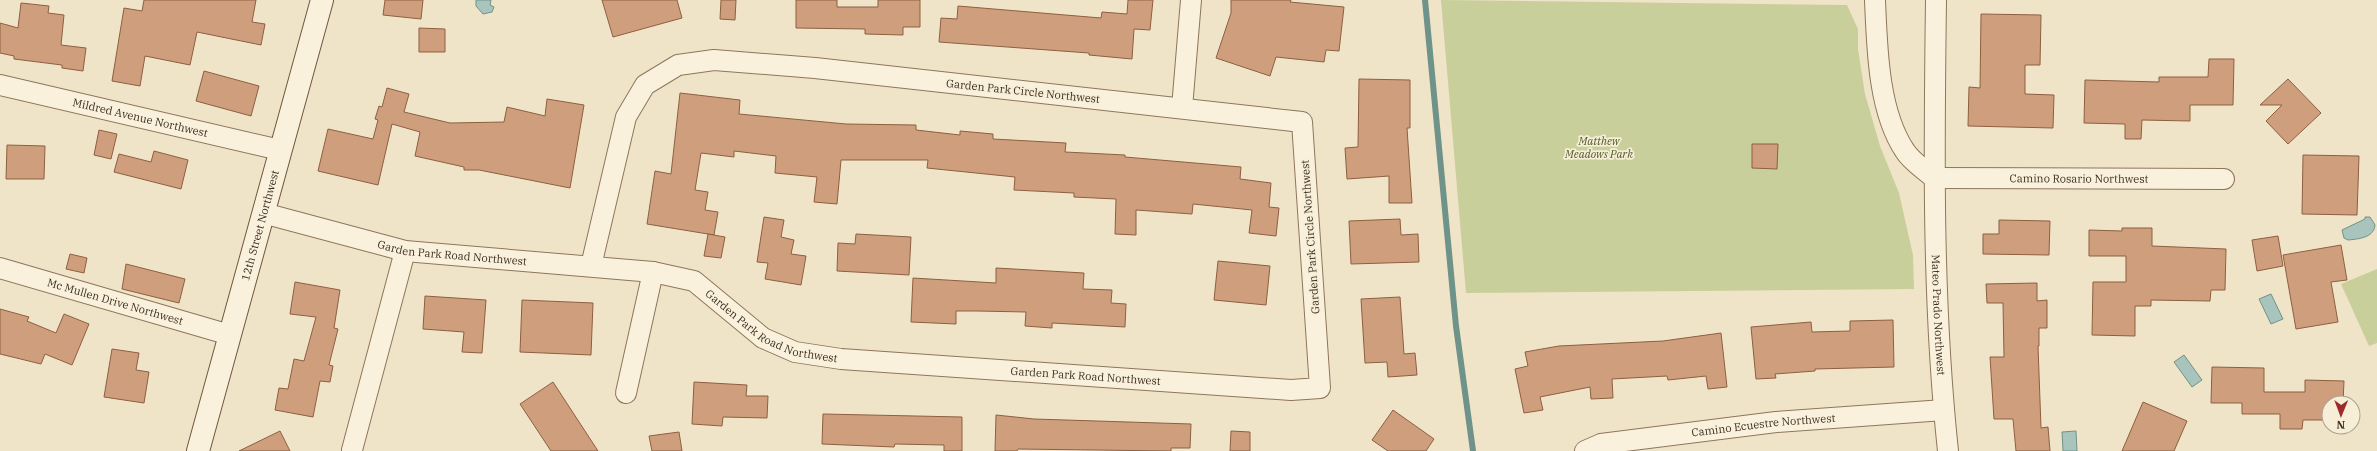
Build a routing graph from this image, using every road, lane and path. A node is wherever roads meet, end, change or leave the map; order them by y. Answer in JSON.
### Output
{"nodes":[{"id":1,"x":322,"y":0,"type":"edge"},
{"id":2,"x":1191,"y":0,"type":"edge"},
{"id":3,"x":1875,"y":0,"type":"edge"},
{"id":4,"x":1936,"y":0,"type":"edge"},
{"id":5,"x":0,"y":85,"type":"edge"},
{"id":6,"x":1182,"y":108,"type":"junction"},
{"id":7,"x":280,"y":150,"type":"junction"},
{"id":8,"x":1934,"y":178,"type":"junction"},
{"id":9,"x":2224,"y":179,"type":"dead end"},
{"id":10,"x":263,"y":213,"type":"junction"},
{"id":11,"x":405,"y":251,"type":"junction"},
{"id":12,"x":591,"y":266,"type":"junction"},
{"id":13,"x":0,"y":268,"type":"edge"},
{"id":14,"x":653,"y":272,"type":"junction"},
{"id":15,"x":230,"y":335,"type":"junction"},
{"id":16,"x":1291,"y":390,"type":"joint"},
{"id":17,"x":626,"y":393,"type":"dead end"},
{"id":18,"x":1944,"y":410,"type":"junction"},
{"id":19,"x":352,"y":450,"type":"dead end"},
{"id":20,"x":198,"y":451,"type":"edge"},
{"id":21,"x":1585,"y":451,"type":"edge"},
{"id":22,"x":1948,"y":451,"type":"edge"}],
"edges":[{"from":1,"to":7,"type":"main road","name":"12th Street Northwest"},
{"from":2,"to":6,"type":"street"},
{"from":3,"to":8,"type":"street"},
{"from":4,"to":8,"type":"street","name":"Mateo Prado Northwest"},
{"from":5,"to":7,"type":"street","name":"Mildred Avenue Northwest"},
{"from":6,"to":12,"type":"street","name":"Garden Park Circle Northwest"},
{"from":6,"to":16,"type":"street","name":"Garden Park Circle Northwest"},
{"from":7,"to":10,"type":"main road","name":"12th Street Northwest"},
{"from":8,"to":9,"type":"street","name":"Camino Rosario Northwest"},
{"from":8,"to":18,"type":"street","name":"Mateo Prado Northwest"},
{"from":10,"to":11,"type":"street","name":"Garden Park Road Northwest"},
{"from":10,"to":15,"type":"main road","name":"12th Street Northwest"},
{"from":11,"to":12,"type":"street","name":"Garden Park Road Northwest"},
{"from":11,"to":19,"type":"street"},
{"from":12,"to":14,"type":"street","name":"Garden Park Road Northwest"},
{"from":13,"to":15,"type":"street","name":"Mc Mullen Drive Northwest"},
{"from":14,"to":16,"type":"street","name":"Garden Park Road Northwest"},
{"from":14,"to":17,"type":"street"},
{"from":15,"to":20,"type":"main road","name":"12th Street Northwest"},
{"from":18,"to":21,"type":"street","name":"Camino Ecuestre Northwest"},
{"from":18,"to":22,"type":"street","name":"Mateo Prado Northwest"}]}
